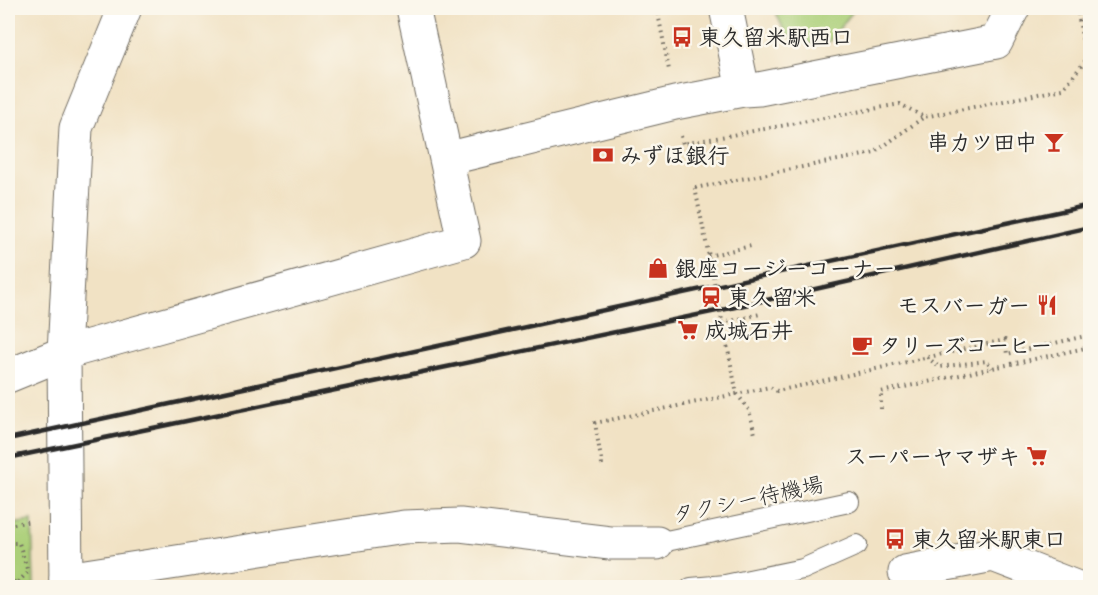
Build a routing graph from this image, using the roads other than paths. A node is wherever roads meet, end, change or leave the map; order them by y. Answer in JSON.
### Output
{"nodes":[{"id":1,"x":125,"y":8,"type":"edge"},
{"id":2,"x":412,"y":8,"type":"edge"},
{"id":3,"x":726,"y":8,"type":"edge"},
{"id":4,"x":1013,"y":8,"type":"edge"},
{"id":5,"x":743,"y":90,"type":"junction"},
{"id":6,"x":446,"y":159,"type":"junction"},
{"id":7,"x":64,"y":353,"type":"junction"},
{"id":8,"x":8,"y":376,"type":"edge"},
{"id":9,"x":849,"y":502,"type":"dead end"},
{"id":10,"x":657,"y":543,"type":"joint"},
{"id":11,"x":857,"y":545,"type":"dead end"},
{"id":12,"x":905,"y":572,"type":"dead end"},
{"id":13,"x":66,"y":583,"type":"edge"},
{"id":14,"x":691,"y":588,"type":"edge"},
{"id":15,"x":1078,"y":588,"type":"edge"}],
"edges":[{"from":1,"to":7,"type":"street"},
{"from":2,"to":6,"type":"street"},
{"from":3,"to":5,"type":"street"},
{"from":4,"to":5,"type":"street"},
{"from":5,"to":6,"type":"street"},
{"from":6,"to":7,"type":"street"},
{"from":7,"to":8,"type":"street"},
{"from":7,"to":13,"type":"street"},
{"from":9,"to":10,"type":"lane","name":"タクシー待機場"},
{"from":10,"to":13,"type":"street"},
{"from":11,"to":14,"type":"lane"},
{"from":12,"to":15,"type":"street"}]}
